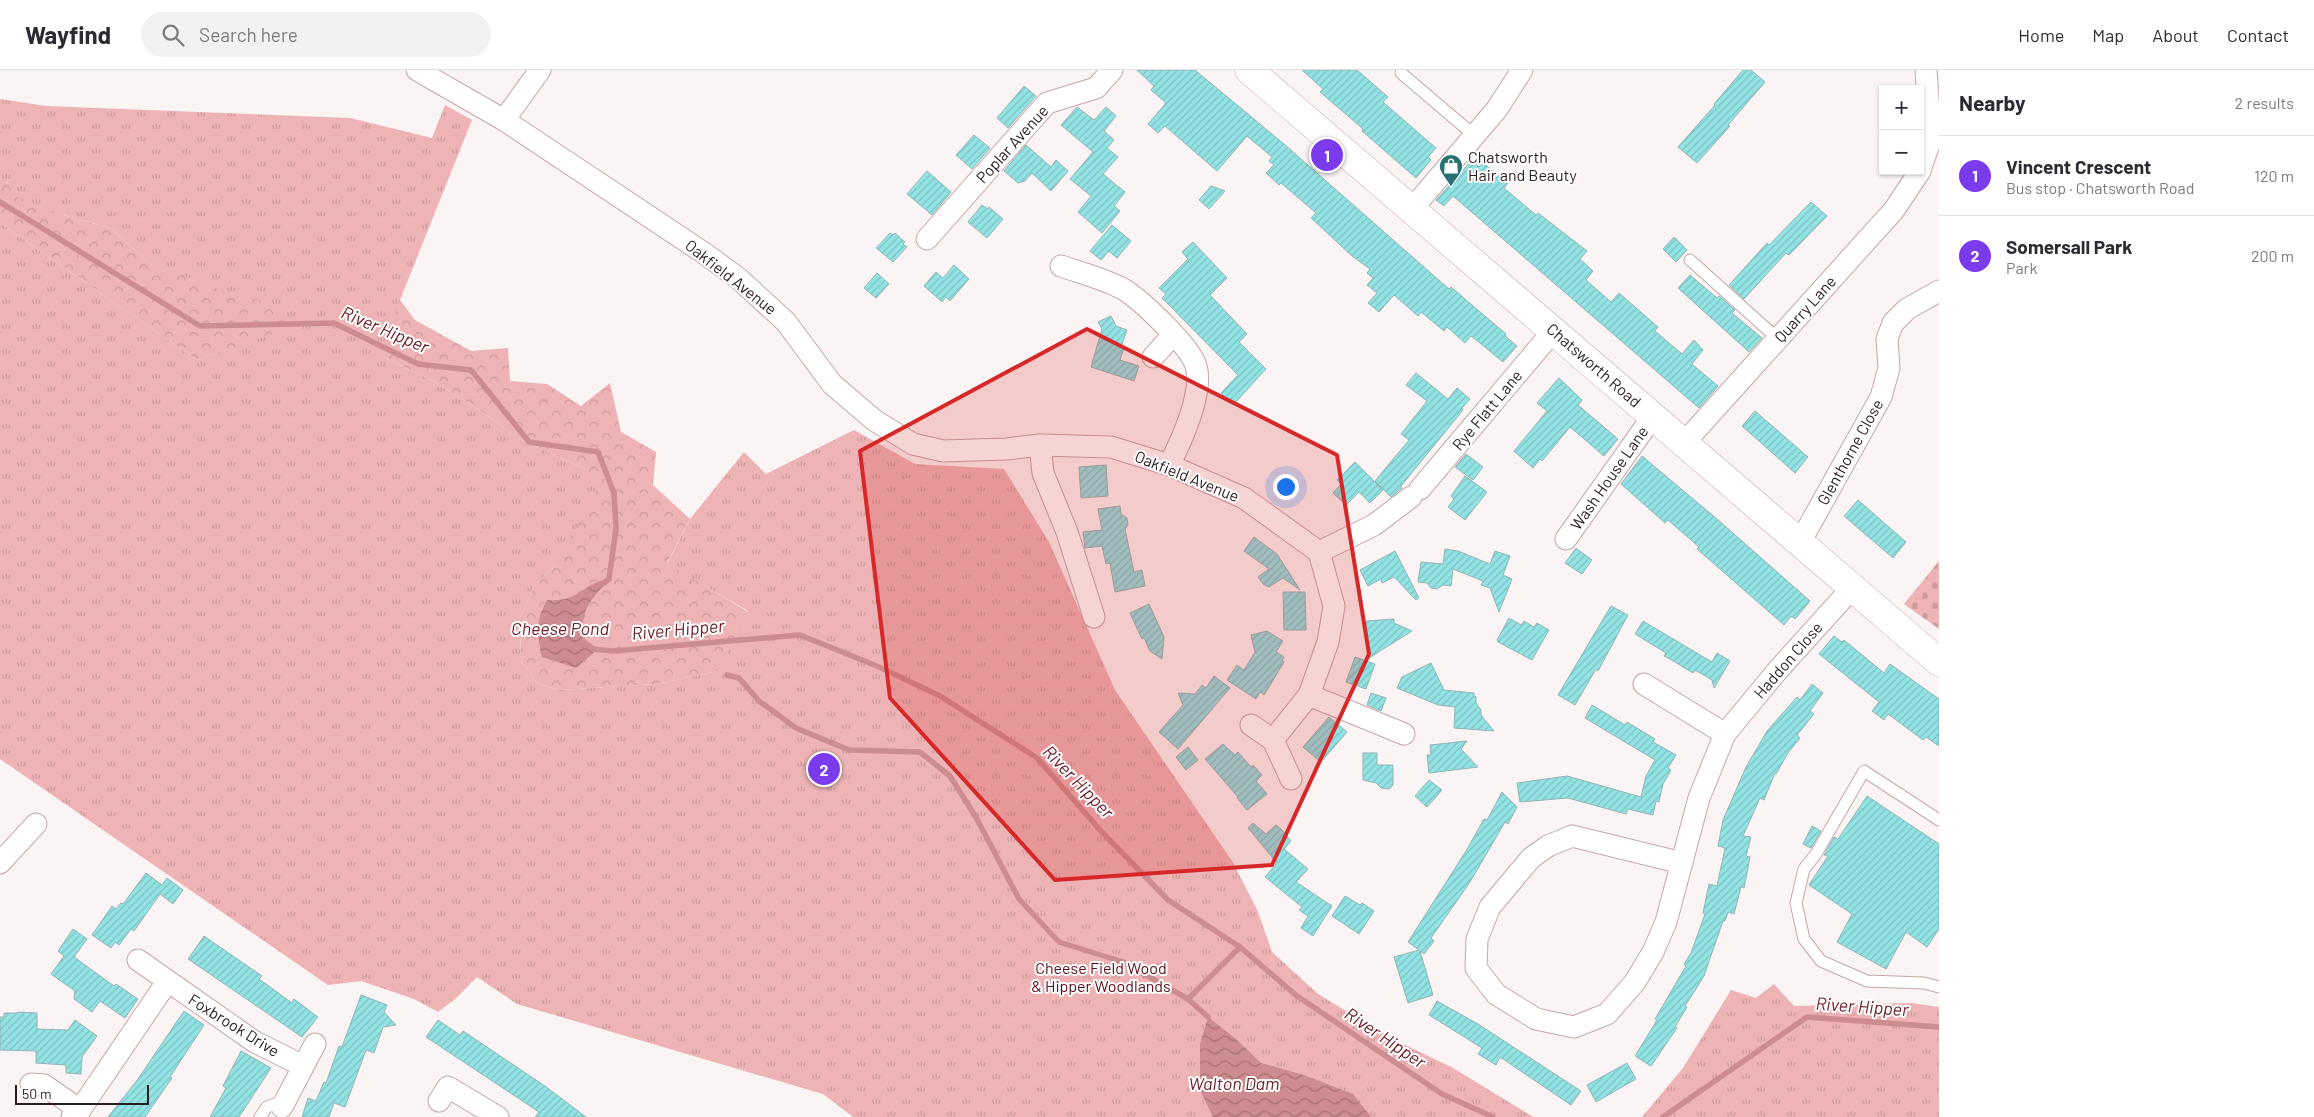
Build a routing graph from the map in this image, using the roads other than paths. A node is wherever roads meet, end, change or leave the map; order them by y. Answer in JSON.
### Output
{"nodes":[{"id":1,"x":417,"y":70,"type":"edge"},
{"id":2,"x":540,"y":70,"type":"edge"},
{"id":3,"x":1112,"y":70,"type":"edge"},
{"id":4,"x":1249,"y":70,"type":"edge"},
{"id":5,"x":1926,"y":70,"type":"edge"},
{"id":6,"x":1516,"y":72,"type":"edge"},
{"id":7,"x":1401,"y":73,"type":"dead end"},
{"id":8,"x":504,"y":120,"type":"junction"},
{"id":9,"x":1474,"y":135,"type":"junction"},
{"id":10,"x":1924,"y":159,"type":"edge"},
{"id":11,"x":1917,"y":175,"type":"edge"},
{"id":12,"x":1412,"y":209,"type":"junction"},
{"id":13,"x":927,"y":239,"type":"dead end"},
{"id":14,"x":1690,"y":260,"type":"dead end"},
{"id":15,"x":1061,"y":266,"type":"dead end"},
{"id":16,"x":1939,"y":291,"type":"edge"},
{"id":17,"x":1554,"y":330,"type":"junction"},
{"id":18,"x":1173,"y":335,"type":"junction"},
{"id":19,"x":1778,"y":340,"type":"junction"},
{"id":20,"x":1153,"y":357,"type":"dead end"},
{"id":21,"x":1653,"y":416,"type":"junction"},
{"id":22,"x":1684,"y":443,"type":"junction"},
{"id":23,"x":1040,"y":445,"type":"junction"},
{"id":24,"x":1169,"y":465,"type":"junction"},
{"id":25,"x":1566,"y":539,"type":"dead end"},
{"id":26,"x":1799,"y":544,"type":"junction"},
{"id":27,"x":1319,"y":552,"type":"junction"},
{"id":28,"x":1852,"y":588,"type":"junction"},
{"id":29,"x":1094,"y":617,"type":"dead end"},
{"id":30,"x":1939,"y":662,"type":"edge"},
{"id":31,"x":1644,"y":684,"type":"dead end"},
{"id":32,"x":1309,"y":695,"type":"junction"},
{"id":33,"x":1251,"y":725,"type":"dead end"},
{"id":34,"x":1404,"y":734,"type":"dead end"},
{"id":35,"x":1725,"y":734,"type":"junction"},
{"id":36,"x":1273,"y":740,"type":"junction"},
{"id":37,"x":1291,"y":779,"type":"dead end"},
{"id":38,"x":1939,"y":820,"type":"edge"},
{"id":39,"x":36,"y":824,"type":"dead end"},
{"id":40,"x":0,"y":863,"type":"edge"},
{"id":41,"x":1682,"y":863,"type":"junction"},
{"id":42,"x":138,"y":960,"type":"dead end"},
{"id":43,"x":167,"y":982,"type":"junction"},
{"id":44,"x":1939,"y":986,"type":"edge"},
{"id":45,"x":315,"y":1044,"type":"dead end"},
{"id":46,"x":303,"y":1066,"type":"junction"},
{"id":47,"x":31,"y":1084,"type":"dead end"},
{"id":48,"x":438,"y":1101,"type":"dead end"},
{"id":49,"x":281,"y":1108,"type":"edge"},
{"id":50,"x":76,"y":1113,"type":"edge"},
{"id":51,"x":260,"y":1117,"type":"edge"},
{"id":52,"x":498,"y":1117,"type":"edge"}],
"edges":[{"from":1,"to":8,"type":"street","name":"Oakfield Avenue"},
{"from":2,"to":8,"type":"street"},
{"from":3,"to":13,"type":"street","name":"Poplar Avenue"},
{"from":4,"to":12,"type":"highway","name":"Chatsworth Road"},
{"from":5,"to":10,"type":"street","name":"Quarry Lane"},
{"from":6,"to":9,"type":"street"},
{"from":7,"to":9,"type":"lane"},
{"from":8,"to":23,"type":"street","name":"Oakfield Avenue"},
{"from":9,"to":12,"type":"street"},
{"from":11,"to":19,"type":"street","name":"Quarry Lane"},
{"from":12,"to":17,"type":"highway","name":"Chatsworth Road"},
{"from":14,"to":19,"type":"lane"},
{"from":15,"to":18,"type":"street"},
{"from":16,"to":26,"type":"street","name":"Glenthorne Close"},
{"from":17,"to":21,"type":"highway","name":"Chatsworth Road"},
{"from":17,"to":27,"type":"street","name":"Rye Flatt Lane"},
{"from":18,"to":20,"type":"street"},
{"from":18,"to":24,"type":"street"},
{"from":19,"to":22,"type":"street","name":"Quarry Lane"},
{"from":21,"to":22,"type":"highway","name":"Chatsworth Road"},
{"from":21,"to":25,"type":"street","name":"Wash House Lane"},
{"from":22,"to":26,"type":"highway","name":"Chatsworth Road"},
{"from":23,"to":24,"type":"street","name":"Oakfield Avenue"},
{"from":23,"to":29,"type":"street"},
{"from":24,"to":27,"type":"street","name":"Oakfield Avenue"},
{"from":26,"to":28,"type":"highway","name":"Chatsworth Road"},
{"from":27,"to":32,"type":"street"},
{"from":28,"to":30,"type":"highway","name":"Chatsworth Road"},
{"from":28,"to":35,"type":"street","name":"Haddon Close"},
{"from":31,"to":35,"type":"street"},
{"from":32,"to":34,"type":"street"},
{"from":32,"to":36,"type":"street"},
{"from":33,"to":36,"type":"street"},
{"from":35,"to":41,"type":"street","name":"Haddon Close"},
{"from":36,"to":37,"type":"street"},
{"from":38,"to":44,"type":"lane"},
{"from":39,"to":40,"type":"street"},
{"from":41,"to":41,"type":"street","name":"Haddon Close"},
{"from":42,"to":43,"type":"street","name":"Foxbrook Drive"},
{"from":43,"to":46,"type":"street","name":"Foxbrook Drive"},
{"from":43,"to":50,"type":"street"},
{"from":45,"to":46,"type":"street"},
{"from":46,"to":49,"type":"street"},
{"from":47,"to":50,"type":"street"},
{"from":48,"to":52,"type":"street"},
{"from":49,"to":51,"type":"lane"}]}
